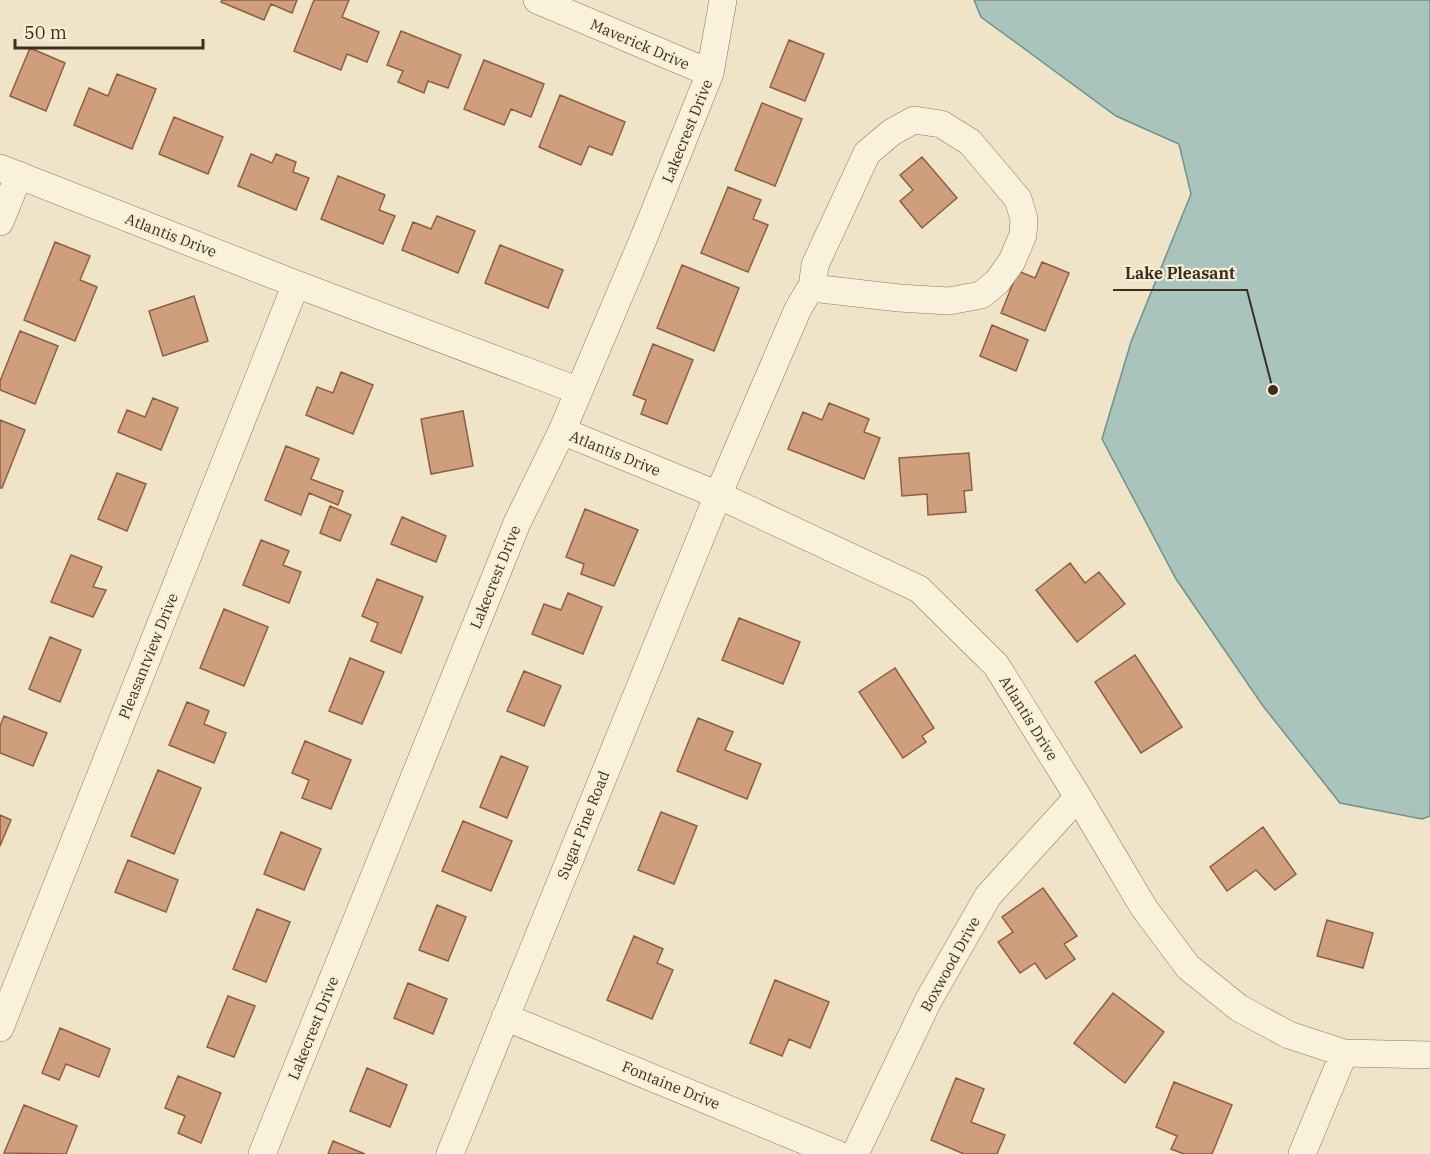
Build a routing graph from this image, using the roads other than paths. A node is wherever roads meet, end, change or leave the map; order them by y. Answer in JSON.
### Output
{"nodes":[{"id":1,"x":537,"y":0,"type":"edge"},
{"id":2,"x":723,"y":0,"type":"edge"},
{"id":3,"x":710,"y":73,"type":"junction"},
{"id":4,"x":9,"y":172,"type":"edge"},
{"id":5,"x":0,"y":222,"type":"edge"},
{"id":6,"x":296,"y":284,"type":"junction"},
{"id":7,"x":812,"y":288,"type":"junction"},
{"id":8,"x":579,"y":391,"type":"junction"},
{"id":9,"x":562,"y":431,"type":"junction"},
{"id":10,"x":718,"y":495,"type":"junction"},
{"id":11,"x":1078,"y":797,"type":"junction"},
{"id":12,"x":505,"y":1017,"type":"junction"},
{"id":13,"x":0,"y":1028,"type":"edge"},
{"id":14,"x":1344,"y":1053,"type":"junction"},
{"id":15,"x":1430,"y":1055,"type":"edge"},
{"id":16,"x":262,"y":1154,"type":"edge"},
{"id":17,"x":450,"y":1154,"type":"edge"},
{"id":18,"x":837,"y":1154,"type":"edge"},
{"id":19,"x":855,"y":1154,"type":"edge"},
{"id":20,"x":1302,"y":1154,"type":"edge"}],
"edges":[{"from":1,"to":3,"type":"street","name":"Maverick Drive"},
{"from":2,"to":3,"type":"street","name":"Lakecrest Drive"},
{"from":3,"to":8,"type":"street","name":"Lakecrest Drive"},
{"from":4,"to":5,"type":"street"},
{"from":4,"to":6,"type":"street","name":"Atlantis Drive"},
{"from":6,"to":8,"type":"street","name":"Atlantis Drive"},
{"from":6,"to":13,"type":"street","name":"Pleasantview Drive"},
{"from":7,"to":7,"type":"street"},
{"from":7,"to":10,"type":"street","name":"Sugar Pine Road"},
{"from":8,"to":9,"type":"street","name":"Lakecrest Drive"},
{"from":9,"to":10,"type":"street","name":"Atlantis Drive"},
{"from":9,"to":16,"type":"street","name":"Lakecrest Drive"},
{"from":10,"to":11,"type":"street","name":"Atlantis Drive"},
{"from":10,"to":12,"type":"street","name":"Sugar Pine Road"},
{"from":11,"to":14,"type":"street","name":"Atlantis Drive"},
{"from":11,"to":19,"type":"street","name":"Boxwood Drive"},
{"from":12,"to":17,"type":"street","name":"Sugar Pine Road"},
{"from":12,"to":18,"type":"street","name":"Fontaine Drive"},
{"from":14,"to":15,"type":"street","name":"Atlantis Drive"},
{"from":14,"to":20,"type":"street"}]}
